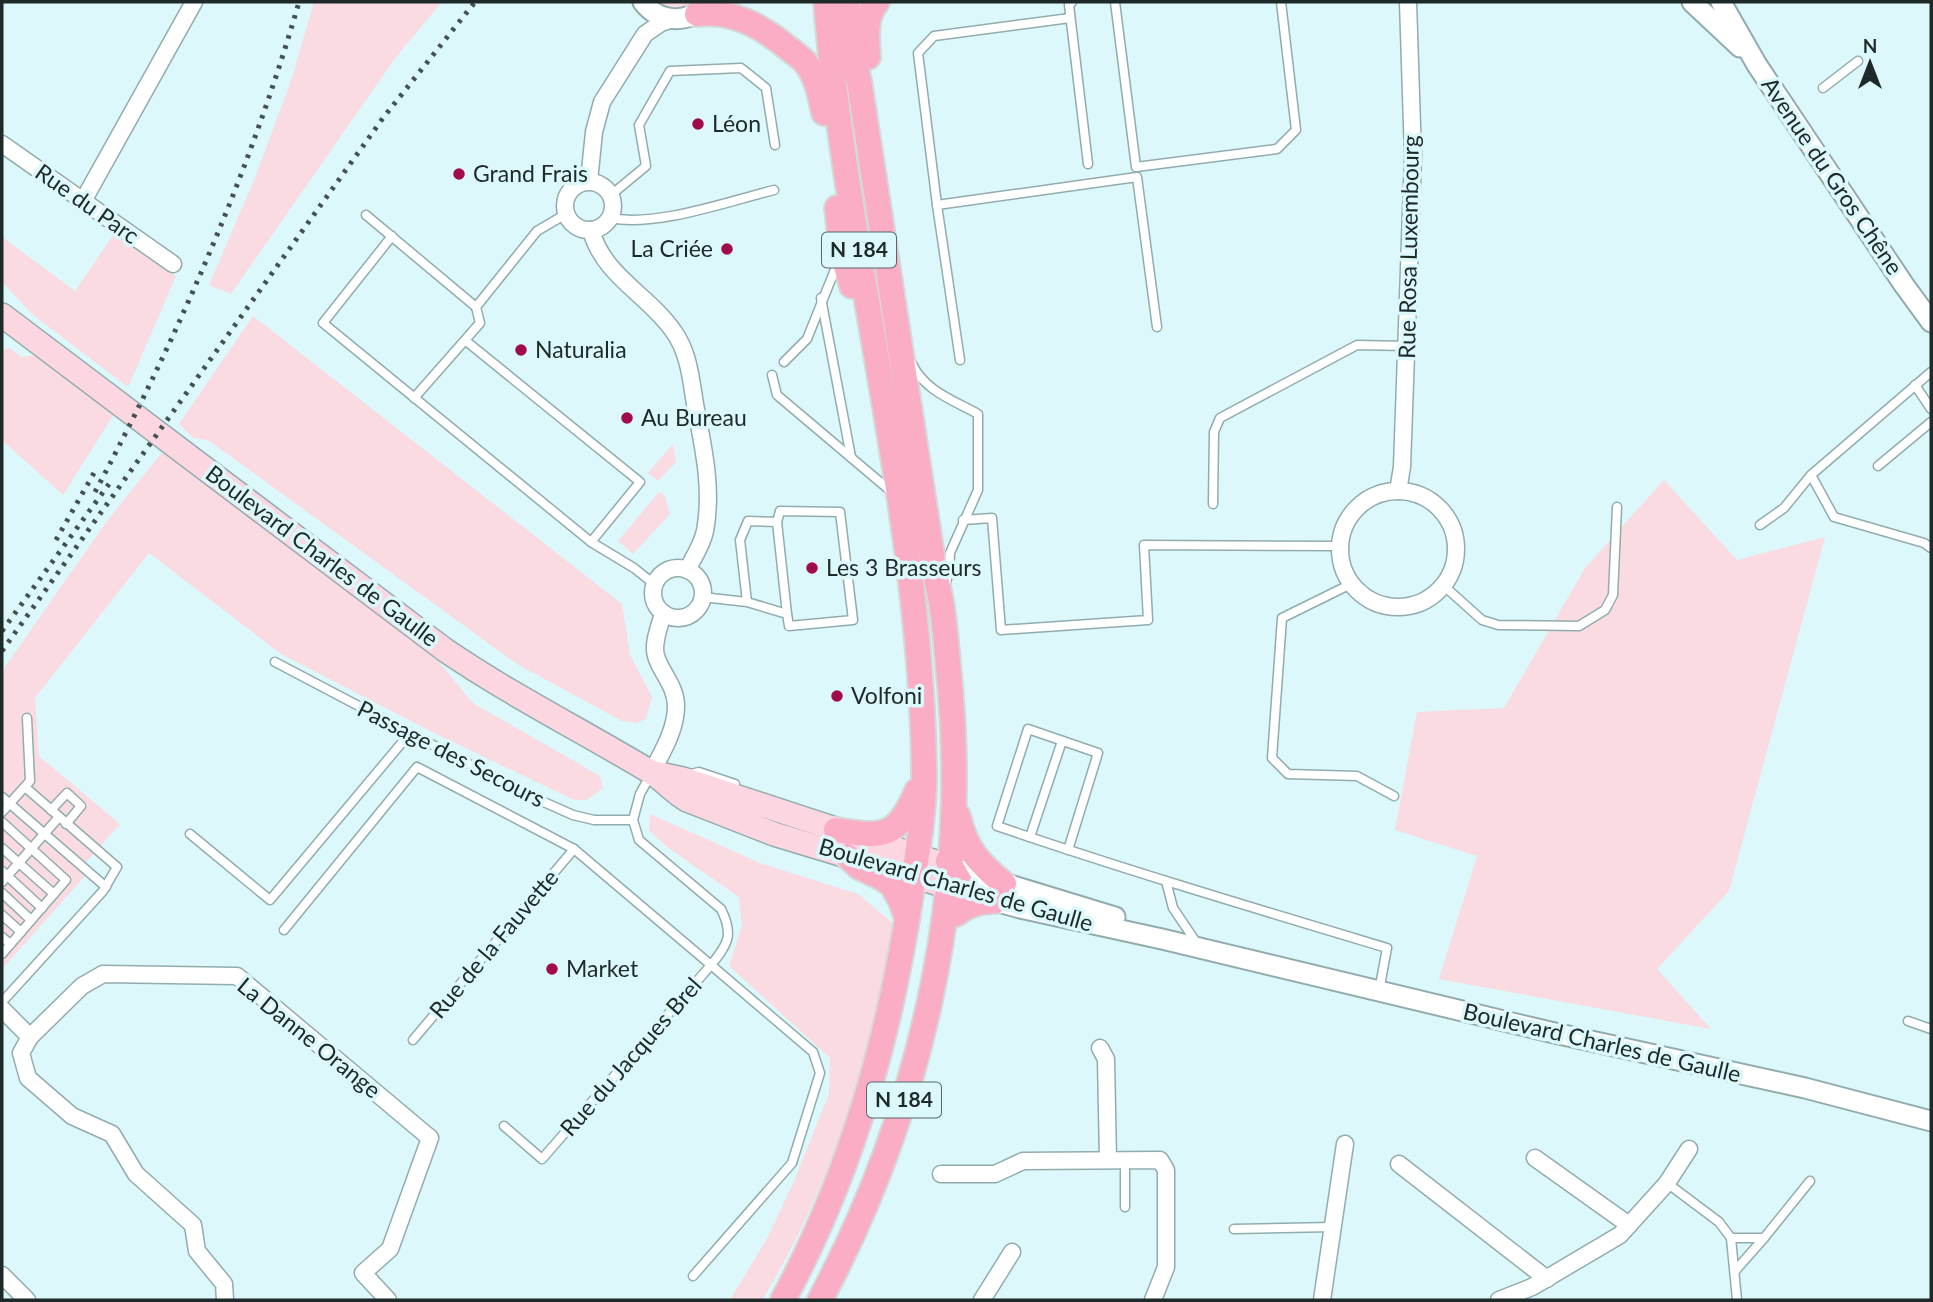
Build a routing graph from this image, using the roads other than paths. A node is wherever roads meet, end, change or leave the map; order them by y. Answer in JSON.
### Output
{"nodes":[{"id":1,"x":194,"y":2,"type":"edge"},
{"id":2,"x":643,"y":2,"type":"edge"},
{"id":3,"x":826,"y":2,"type":"edge"},
{"id":4,"x":848,"y":2,"type":"edge"},
{"id":5,"x":877,"y":2,"type":"edge"},
{"id":6,"x":1072,"y":2,"type":"edge"},
{"id":7,"x":1115,"y":2,"type":"edge"},
{"id":8,"x":1281,"y":2,"type":"edge"},
{"id":9,"x":1408,"y":2,"type":"edge"},
{"id":10,"x":1692,"y":2,"type":"edge"},
{"id":11,"x":1721,"y":2,"type":"edge"},
{"id":12,"x":693,"y":11,"type":"edge"},
{"id":13,"x":1070,"y":18,"type":"junction"},
{"id":14,"x":642,"y":37,"type":"junction"},
{"id":15,"x":1858,"y":61,"type":"dead end"},
{"id":16,"x":1758,"y":65,"type":"junction"},
{"id":17,"x":859,"y":80,"type":"junction"},
{"id":18,"x":1823,"y":88,"type":"dead end"},
{"id":19,"x":2,"y":144,"type":"edge"},
{"id":20,"x":775,"y":145,"type":"dead end"},
{"id":21,"x":1088,"y":164,"type":"dead end"},
{"id":22,"x":1136,"y":167,"type":"junction"},
{"id":23,"x":1137,"y":177,"type":"junction"},
{"id":24,"x":590,"y":181,"type":"junction"},
{"id":25,"x":774,"y":190,"type":"dead end"},
{"id":26,"x":611,"y":195,"type":"junction"},
{"id":27,"x":83,"y":201,"type":"junction"},
{"id":28,"x":937,"y":205,"type":"junction"},
{"id":29,"x":566,"y":214,"type":"junction"},
{"id":30,"x":366,"y":215,"type":"dead end"},
{"id":31,"x":610,"y":218,"type":"junction"},
{"id":32,"x":591,"y":230,"type":"junction"},
{"id":33,"x":392,"y":236,"type":"junction"},
{"id":34,"x":842,"y":253,"type":"junction"},
{"id":35,"x":173,"y":264,"type":"dead end"},
{"id":36,"x":821,"y":298,"type":"junction"},
{"id":37,"x":476,"y":307,"type":"junction"},
{"id":38,"x":4,"y":316,"type":"edge"},
{"id":39,"x":1931,"y":322,"type":"edge"},
{"id":40,"x":1157,"y":327,"type":"dead end"},
{"id":41,"x":466,"y":341,"type":"junction"},
{"id":42,"x":901,"y":342,"type":"junction"},
{"id":43,"x":1407,"y":346,"type":"junction"},
{"id":44,"x":960,"y":360,"type":"dead end"},
{"id":45,"x":784,"y":362,"type":"dead end"},
{"id":46,"x":1931,"y":372,"type":"edge"},
{"id":47,"x":772,"y":375,"type":"dead end"},
{"id":48,"x":1915,"y":385,"type":"junction"},
{"id":49,"x":414,"y":398,"type":"junction"},
{"id":50,"x":1931,"y":409,"type":"edge"},
{"id":51,"x":1931,"y":422,"type":"edge"},
{"id":52,"x":890,"y":445,"type":"junction"},
{"id":53,"x":851,"y":458,"type":"junction"},
{"id":54,"x":1878,"y":466,"type":"dead end"},
{"id":55,"x":1811,"y":474,"type":"junction"},
{"id":56,"x":1398,"y":491,"type":"junction"},
{"id":57,"x":898,"y":498,"type":"junction"},
{"id":58,"x":1213,"y":504,"type":"dead end"},
{"id":59,"x":1617,"y":508,"type":"dead end"},
{"id":60,"x":963,"y":520,"type":"junction"},
{"id":61,"x":777,"y":522,"type":"junction"},
{"id":62,"x":1760,"y":525,"type":"dead end"},
{"id":63,"x":591,"y":542,"type":"junction"},
{"id":64,"x":1340,"y":546,"type":"junction"},
{"id":65,"x":1931,"y":548,"type":"edge"},
{"id":66,"x":687,"y":570,"type":"junction"},
{"id":67,"x":654,"y":584,"type":"junction"},
{"id":68,"x":1351,"y":584,"type":"junction"},
{"id":69,"x":1443,"y":585,"type":"junction"},
{"id":70,"x":702,"y":597,"type":"junction"},
{"id":71,"x":942,"y":598,"type":"junction"},
{"id":72,"x":747,"y":602,"type":"junction"},
{"id":73,"x":663,"y":613,"type":"junction"},
{"id":74,"x":787,"y":614,"type":"junction"},
{"id":75,"x":275,"y":662,"type":"dead end"},
{"id":76,"x":27,"y":718,"type":"dead end"},
{"id":77,"x":411,"y":733,"type":"junction"},
{"id":78,"x":1062,"y":740,"type":"junction"},
{"id":79,"x":652,"y":772,"type":"junction"},
{"id":80,"x":924,"y":774,"type":"junction"},
{"id":81,"x":675,"y":777,"type":"junction"},
{"id":82,"x":25,"y":787,"type":"junction"},
{"id":83,"x":750,"y":789,"type":"dead end"},
{"id":84,"x":954,"y":794,"type":"junction"},
{"id":85,"x":1394,"y":796,"type":"dead end"},
{"id":86,"x":2,"y":797,"type":"edge"},
{"id":87,"x":9,"y":804,"type":"junction"},
{"id":88,"x":800,"y":807,"type":"dead end"},
{"id":89,"x":51,"y":810,"type":"junction"},
{"id":90,"x":2,"y":812,"type":"edge"},
{"id":91,"x":633,"y":820,"type":"junction"},
{"id":92,"x":63,"y":821,"type":"junction"},
{"id":93,"x":2,"y":822,"type":"edge"},
{"id":94,"x":836,"y":830,"type":"junction"},
{"id":95,"x":44,"y":834,"type":"junction"},
{"id":96,"x":190,"y":834,"type":"dead end"},
{"id":97,"x":1030,"y":837,"type":"junction"},
{"id":98,"x":2,"y":848,"type":"edge"},
{"id":99,"x":32,"y":848,"type":"junction"},
{"id":100,"x":574,"y":849,"type":"junction"},
{"id":101,"x":1068,"y":850,"type":"junction"},
{"id":102,"x":847,"y":856,"type":"junction"},
{"id":103,"x":19,"y":863,"type":"junction"},
{"id":104,"x":3,"y":876,"type":"edge"},
{"id":105,"x":939,"y":877,"type":"junction"},
{"id":106,"x":1166,"y":881,"type":"junction"},
{"id":107,"x":106,"y":887,"type":"junction"},
{"id":108,"x":1000,"y":892,"type":"junction"},
{"id":109,"x":2,"y":894,"type":"edge"},
{"id":110,"x":54,"y":894,"type":"junction"},
{"id":111,"x":42,"y":908,"type":"junction"},
{"id":112,"x":2,"y":915,"type":"edge"},
{"id":113,"x":907,"y":919,"type":"junction"},
{"id":114,"x":31,"y":920,"type":"junction"},
{"id":115,"x":943,"y":927,"type":"junction"},
{"id":116,"x":284,"y":930,"type":"dead end"},
{"id":117,"x":21,"y":932,"type":"junction"},
{"id":118,"x":2,"y":937,"type":"edge"},
{"id":119,"x":1196,"y":942,"type":"junction"},
{"id":120,"x":10,"y":944,"type":"junction"},
{"id":121,"x":2,"y":954,"type":"edge"},
{"id":122,"x":711,"y":965,"type":"junction"},
{"id":123,"x":1273,"y":965,"type":"junction"},
{"id":124,"x":1379,"y":991,"type":"junction"},
{"id":125,"x":2,"y":1002,"type":"edge"},
{"id":126,"x":2,"y":1009,"type":"edge"},
{"id":127,"x":927,"y":1011,"type":"junction"},
{"id":128,"x":1908,"y":1021,"type":"dead end"},
{"id":129,"x":1931,"y":1029,"type":"edge"},
{"id":130,"x":30,"y":1037,"type":"junction"},
{"id":131,"x":413,"y":1040,"type":"dead end"},
{"id":132,"x":1100,"y":1048,"type":"dead end"},
{"id":133,"x":1931,"y":1121,"type":"edge"},
{"id":134,"x":503,"y":1126,"type":"dead end"},
{"id":135,"x":1345,"y":1144,"type":"dead end"},
{"id":136,"x":1689,"y":1149,"type":"dead end"},
{"id":137,"x":1535,"y":1158,"type":"dead end"},
{"id":138,"x":1108,"y":1160,"type":"junction"},
{"id":139,"x":1125,"y":1160,"type":"junction"},
{"id":140,"x":1399,"y":1164,"type":"dead end"},
{"id":141,"x":942,"y":1174,"type":"dead end"},
{"id":142,"x":1810,"y":1181,"type":"dead end"},
{"id":143,"x":1667,"y":1182,"type":"junction"},
{"id":144,"x":1125,"y":1207,"type":"dead end"},
{"id":145,"x":1629,"y":1225,"type":"junction"},
{"id":146,"x":1332,"y":1227,"type":"junction"},
{"id":147,"x":1234,"y":1229,"type":"dead end"},
{"id":148,"x":1731,"y":1238,"type":"junction"},
{"id":149,"x":1764,"y":1238,"type":"junction"},
{"id":150,"x":1012,"y":1252,"type":"dead end"},
{"id":151,"x":1735,"y":1271,"type":"junction"},
{"id":152,"x":2,"y":1275,"type":"edge"},
{"id":153,"x":693,"y":1276,"type":"dead end"},
{"id":154,"x":1546,"y":1279,"type":"junction"},
{"id":155,"x":27,"y":1300,"type":"edge"},
{"id":156,"x":225,"y":1300,"type":"edge"},
{"id":157,"x":388,"y":1300,"type":"edge"},
{"id":158,"x":783,"y":1300,"type":"edge"},
{"id":159,"x":820,"y":1300,"type":"edge"},
{"id":160,"x":982,"y":1300,"type":"edge"},
{"id":161,"x":1153,"y":1300,"type":"edge"},
{"id":162,"x":1322,"y":1300,"type":"edge"},
{"id":163,"x":1499,"y":1300,"type":"edge"},
{"id":164,"x":1737,"y":1300,"type":"edge"}],
"edges":[{"from":1,"to":27,"type":"street"},
{"from":2,"to":12,"type":"street"},
{"from":2,"to":14,"type":"street"},
{"from":3,"to":52,"type":"main road","number":"N 184"},
{"from":4,"to":17,"type":"main road","number":"N 184"},
{"from":5,"to":17,"type":"main road"},
{"from":6,"to":13,"type":"lane"},
{"from":7,"to":22,"type":"lane"},
{"from":8,"to":22,"type":"lane"},
{"from":9,"to":43,"type":"street","name":"Rue Rosa Luxembourg"},
{"from":10,"to":16,"type":"street","name":"Avenue du Gros Chêne"},
{"from":11,"to":16,"type":"street","name":"Avenue du Gros Chêne"},
{"from":12,"to":14,"type":"street"},
{"from":12,"to":34,"type":"main road"},
{"from":13,"to":21,"type":"lane"},
{"from":13,"to":28,"type":"lane"},
{"from":14,"to":24,"type":"street"},
{"from":15,"to":18,"type":"lane"},
{"from":16,"to":39,"type":"street","name":"Avenue du Gros Chêne"},
{"from":17,"to":42,"type":"main road","number":"N 184"},
{"from":19,"to":27,"type":"street","name":"Rue du Parc"},
{"from":20,"to":26,"type":"lane"},
{"from":22,"to":23,"type":"lane"},
{"from":23,"to":28,"type":"lane"},
{"from":23,"to":40,"type":"lane"},
{"from":24,"to":26,"type":"street"},
{"from":24,"to":29,"type":"street"},
{"from":25,"to":31,"type":"lane"},
{"from":26,"to":31,"type":"street"},
{"from":27,"to":35,"type":"street","name":"Rue du Parc"},
{"from":28,"to":44,"type":"lane"},
{"from":29,"to":32,"type":"street"},
{"from":29,"to":37,"type":"lane"},
{"from":30,"to":33,"type":"lane"},
{"from":31,"to":32,"type":"street"},
{"from":32,"to":66,"type":"street"},
{"from":33,"to":37,"type":"lane"},
{"from":33,"to":49,"type":"lane"},
{"from":34,"to":36,"type":"lane"},
{"from":34,"to":52,"type":"main road"},
{"from":36,"to":45,"type":"lane"},
{"from":36,"to":53,"type":"lane"},
{"from":37,"to":41,"type":"lane"},
{"from":38,"to":79,"type":"main road","name":"Boulevard Charles de Gaulle"},
{"from":41,"to":49,"type":"lane"},
{"from":41,"to":63,"type":"lane"},
{"from":42,"to":60,"type":"lane"},
{"from":42,"to":71,"type":"main road","number":"N 184"},
{"from":43,"to":56,"type":"street","name":"Rue Rosa Luxembourg"},
{"from":43,"to":58,"type":"lane"},
{"from":46,"to":48,"type":"lane"},
{"from":47,"to":53,"type":"lane"},
{"from":48,"to":50,"type":"lane"},
{"from":48,"to":55,"type":"lane"},
{"from":49,"to":63,"type":"lane"},
{"from":51,"to":54,"type":"lane"},
{"from":52,"to":57,"type":"main road","number":"N 184"},
{"from":53,"to":57,"type":"lane"},
{"from":55,"to":62,"type":"lane"},
{"from":55,"to":65,"type":"lane"},
{"from":56,"to":64,"type":"street"},
{"from":56,"to":69,"type":"street"},
{"from":57,"to":80,"type":"main road","number":"N 184"},
{"from":59,"to":69,"type":"lane"},
{"from":60,"to":64,"type":"lane"},
{"from":60,"to":71,"type":"lane"},
{"from":61,"to":72,"type":"lane"},
{"from":61,"to":74,"type":"lane"},
{"from":61,"to":74,"type":"lane"},
{"from":63,"to":67,"type":"lane"},
{"from":64,"to":68,"type":"street"},
{"from":66,"to":67,"type":"street"},
{"from":66,"to":70,"type":"street"},
{"from":67,"to":73,"type":"street"},
{"from":68,"to":69,"type":"street"},
{"from":68,"to":85,"type":"lane"},
{"from":70,"to":72,"type":"lane"},
{"from":70,"to":73,"type":"street"},
{"from":71,"to":84,"type":"main road","number":"N 184"},
{"from":72,"to":74,"type":"lane"},
{"from":73,"to":79,"type":"street"},
{"from":75,"to":77,"type":"lane","name":"Passage des Secours"},
{"from":76,"to":82,"type":"lane"},
{"from":77,"to":91,"type":"lane","name":"Passage des Secours"},
{"from":77,"to":96,"type":"lane"},
{"from":78,"to":97,"type":"lane"},
{"from":78,"to":97,"type":"lane"},
{"from":78,"to":101,"type":"lane"},
{"from":79,"to":81,"type":"main road","name":"Boulevard Charles de Gaulle"},
{"from":79,"to":91,"type":"lane"},
{"from":79,"to":102,"type":"main road","name":"Boulevard Charles de Gaulle"},
{"from":80,"to":94,"type":"main road","number":"N 184"},
{"from":80,"to":105,"type":"main road","number":"N 184"},
{"from":80,"to":105,"type":"main road","number":"N 184"},
{"from":81,"to":83,"type":"lane"},
{"from":81,"to":94,"type":"main road","name":"Boulevard Charles de Gaulle"},
{"from":82,"to":87,"type":"lane"},
{"from":82,"to":89,"type":"lane"},
{"from":84,"to":105,"type":"main road","number":"N 184"},
{"from":84,"to":108,"type":"main road"},
{"from":86,"to":87,"type":"lane"},
{"from":87,"to":90,"type":"lane"},
{"from":87,"to":95,"type":"lane"},
{"from":88,"to":94,"type":"lane"},
{"from":89,"to":92,"type":"lane"},
{"from":89,"to":92,"type":"lane"},
{"from":91,"to":122,"type":"lane"},
{"from":92,"to":95,"type":"lane"},
{"from":92,"to":107,"type":"lane"},
{"from":93,"to":99,"type":"lane"},
{"from":94,"to":105,"type":"main road","name":"Boulevard Charles de Gaulle"},
{"from":95,"to":99,"type":"lane"},
{"from":95,"to":107,"type":"lane"},
{"from":97,"to":101,"type":"lane"},
{"from":98,"to":103,"type":"lane"},
{"from":99,"to":103,"type":"lane"},
{"from":99,"to":110,"type":"lane"},
{"from":100,"to":116,"type":"lane","name":"Rue du Jacques Brel"},
{"from":100,"to":122,"type":"lane","name":"Rue du Jacques Brel"},
{"from":100,"to":131,"type":"lane","name":"Rue de la Fauvette"},
{"from":101,"to":106,"type":"lane"},
{"from":102,"to":105,"type":"main road","name":"Boulevard Charles de Gaulle"},
{"from":102,"to":113,"type":"main road"},
{"from":103,"to":104,"type":"lane"},
{"from":103,"to":110,"type":"lane"},
{"from":104,"to":111,"type":"lane"},
{"from":105,"to":108,"type":"street","name":"Boulevard Charles de Gaulle"},
{"from":105,"to":108,"type":"street","name":"Boulevard Charles de Gaulle"},
{"from":105,"to":113,"type":"main road","number":"N 184"},
{"from":105,"to":115,"type":"main road","number":"N 184"},
{"from":105,"to":127,"type":"main road"},
{"from":106,"to":119,"type":"lane"},
{"from":106,"to":124,"type":"lane"},
{"from":107,"to":125,"type":"lane"},
{"from":108,"to":115,"type":"main road"},
{"from":108,"to":119,"type":"street","name":"Boulevard Charles de Gaulle"},
{"from":108,"to":123,"type":"street","name":"Boulevard Charles de Gaulle"},
{"from":109,"to":114,"type":"lane"},
{"from":110,"to":111,"type":"lane"},
{"from":111,"to":114,"type":"lane"},
{"from":112,"to":117,"type":"lane"},
{"from":113,"to":158,"type":"main road","number":"N 184"},
{"from":114,"to":117,"type":"lane"},
{"from":115,"to":127,"type":"main road","number":"N 184"},
{"from":117,"to":120,"type":"lane"},
{"from":118,"to":120,"type":"lane"},
{"from":119,"to":123,"type":"street","name":"Boulevard Charles de Gaulle"},
{"from":120,"to":121,"type":"lane"},
{"from":122,"to":134,"type":"lane","name":"Rue du Jacques Brel"},
{"from":122,"to":153,"type":"lane"},
{"from":123,"to":124,"type":"street","name":"Boulevard Charles de Gaulle"},
{"from":124,"to":133,"type":"street","name":"Boulevard Charles de Gaulle"},
{"from":126,"to":130,"type":"street"},
{"from":127,"to":159,"type":"main road","number":"N 184"},
{"from":128,"to":129,"type":"lane"},
{"from":130,"to":156,"type":"street"},
{"from":130,"to":157,"type":"street","name":"La Danne Orange"},
{"from":132,"to":138,"type":"street"},
{"from":135,"to":146,"type":"street"},
{"from":136,"to":143,"type":"street"},
{"from":137,"to":145,"type":"street"},
{"from":138,"to":139,"type":"street"},
{"from":138,"to":141,"type":"street"},
{"from":139,"to":144,"type":"lane"},
{"from":139,"to":161,"type":"street"},
{"from":140,"to":154,"type":"street"},
{"from":142,"to":149,"type":"lane"},
{"from":143,"to":145,"type":"street"},
{"from":143,"to":148,"type":"lane"},
{"from":145,"to":154,"type":"street"},
{"from":146,"to":147,"type":"lane"},
{"from":146,"to":162,"type":"street"},
{"from":148,"to":149,"type":"lane"},
{"from":148,"to":151,"type":"lane"},
{"from":149,"to":151,"type":"lane"},
{"from":150,"to":160,"type":"street"},
{"from":151,"to":164,"type":"lane"},
{"from":152,"to":155,"type":"street"},
{"from":154,"to":163,"type":"street"}]}
